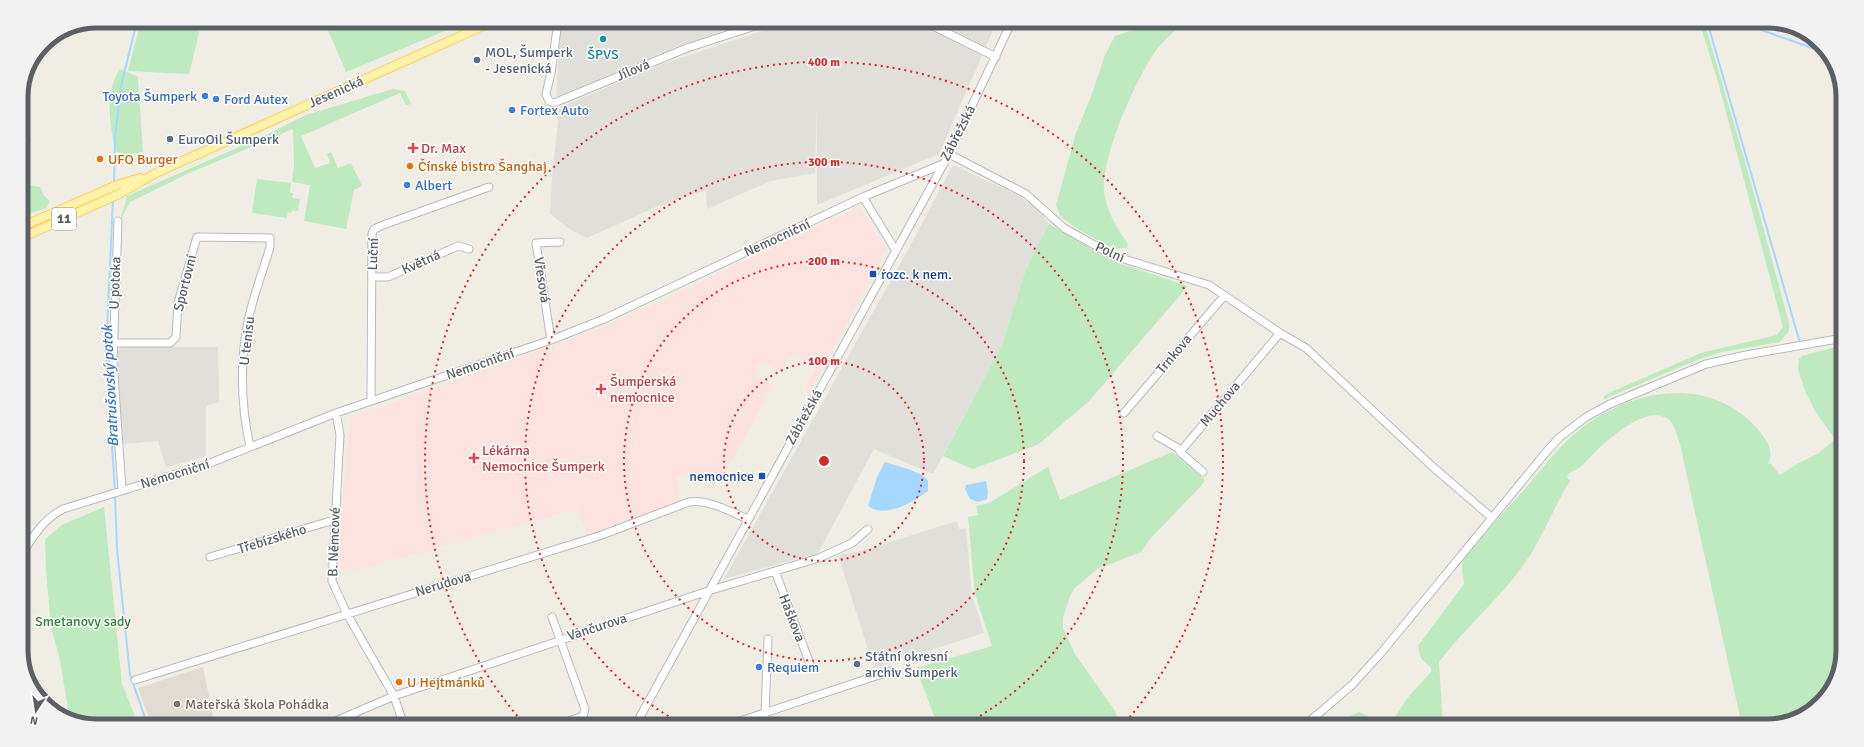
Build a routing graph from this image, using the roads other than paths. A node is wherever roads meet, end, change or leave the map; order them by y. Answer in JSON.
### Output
{"nodes":[{"id":1,"x":478,"y":28,"type":"edge"},
{"id":2,"x":552,"y":28,"type":"edge"},
{"id":3,"x":557,"y":28,"type":"edge"},
{"id":4,"x":748,"y":28,"type":"edge"},
{"id":5,"x":937,"y":28,"type":"edge"},
{"id":6,"x":1009,"y":28,"type":"edge"},
{"id":7,"x":553,"y":48,"type":"junction"},
{"id":8,"x":996,"y":57,"type":"junction"},
{"id":9,"x":949,"y":154,"type":"junction"},
{"id":10,"x":942,"y":164,"type":"junction"},
{"id":11,"x":156,"y":173,"type":"junction"},
{"id":12,"x":489,"y":187,"type":"dead end"},
{"id":13,"x":863,"y":197,"type":"junction"},
{"id":14,"x":118,"y":221,"type":"dead end"},
{"id":15,"x":28,"y":224,"type":"edge"},
{"id":16,"x":28,"y":235,"type":"edge"},
{"id":17,"x":270,"y":238,"type":"joint"},
{"id":18,"x":560,"y":242,"type":"dead end"},
{"id":19,"x":469,"y":249,"type":"dead end"},
{"id":20,"x":896,"y":251,"type":"junction"},
{"id":21,"x":372,"y":277,"type":"junction"},
{"id":22,"x":1224,"y":296,"type":"junction"},
{"id":23,"x":1280,"y":333,"type":"junction"},
{"id":24,"x":1836,"y":339,"type":"edge"},
{"id":25,"x":551,"y":340,"type":"junction"},
{"id":26,"x":114,"y":343,"type":"junction"},
{"id":27,"x":371,"y":401,"type":"junction"},
{"id":28,"x":336,"y":413,"type":"junction"},
{"id":29,"x":1124,"y":413,"type":"dead end"},
{"id":30,"x":1157,"y":436,"type":"dead end"},
{"id":31,"x":250,"y":447,"type":"junction"},
{"id":32,"x":1181,"y":450,"type":"junction"},
{"id":33,"x":1203,"y":472,"type":"dead end"},
{"id":34,"x":117,"y":491,"type":"junction"},
{"id":35,"x":1491,"y":518,"type":"junction"},
{"id":36,"x":748,"y":519,"type":"junction"},
{"id":37,"x":334,"y":520,"type":"junction"},
{"id":38,"x":868,"y":529,"type":"dead end"},
{"id":39,"x":28,"y":544,"type":"edge"},
{"id":40,"x":210,"y":557,"type":"dead end"},
{"id":41,"x":775,"y":572,"type":"junction"},
{"id":42,"x":708,"y":591,"type":"junction"},
{"id":43,"x":347,"y":614,"type":"junction"},
{"id":44,"x":552,"y":617,"type":"dead end"},
{"id":45,"x":560,"y":639,"type":"junction"},
{"id":46,"x":768,"y":639,"type":"dead end"},
{"id":47,"x":810,"y":664,"type":"dead end"},
{"id":48,"x":891,"y":671,"type":"dead end"},
{"id":49,"x":135,"y":680,"type":"dead end"},
{"id":50,"x":394,"y":696,"type":"junction"},
{"id":51,"x":765,"y":714,"type":"junction"},
{"id":52,"x":340,"y":719,"type":"edge"},
{"id":53,"x":402,"y":719,"type":"edge"},
{"id":54,"x":579,"y":719,"type":"edge"},
{"id":55,"x":639,"y":719,"type":"edge"},
{"id":56,"x":749,"y":719,"type":"edge"},
{"id":57,"x":1312,"y":719,"type":"edge"}],
"edges":[{"from":1,"to":11,"type":"main road","name":"Jesenická","number":"11"},
{"from":2,"to":7,"type":"street","name":"Jílová"},
{"from":3,"to":7,"type":"street","name":"Jílová"},
{"from":4,"to":7,"type":"street","name":"Jílová"},
{"from":5,"to":8,"type":"street"},
{"from":6,"to":8,"type":"street","name":"Zábřežská"},
{"from":8,"to":9,"type":"street","name":"Zábřežská"},
{"from":9,"to":10,"type":"street","name":"Zábřežská"},
{"from":9,"to":22,"type":"street","name":"Polní"},
{"from":10,"to":13,"type":"street","name":"Nemocniční"},
{"from":10,"to":20,"type":"street","name":"Zábřežská"},
{"from":11,"to":15,"type":"main road","name":"Jesenická","number":"11"},
{"from":11,"to":16,"type":"main road","name":"Jesenická","number":"11"},
{"from":12,"to":21,"type":"street","name":"Luční"},
{"from":13,"to":20,"type":"street"},
{"from":13,"to":25,"type":"street","name":"Nemocniční"},
{"from":14,"to":26,"type":"street","name":"U potoka"},
{"from":17,"to":26,"type":"street","name":"Sportovní"},
{"from":17,"to":31,"type":"street","name":"U tenisu"},
{"from":18,"to":25,"type":"street","name":"Vřesová"},
{"from":19,"to":21,"type":"street","name":"Květná"},
{"from":20,"to":36,"type":"street","name":"Zábřežská"},
{"from":21,"to":27,"type":"street","name":"Luční"},
{"from":22,"to":23,"type":"street","name":"Polní"},
{"from":22,"to":29,"type":"street","name":"Trnkova"},
{"from":23,"to":32,"type":"street","name":"Muchova"},
{"from":23,"to":35,"type":"street","name":"Polní"},
{"from":24,"to":35,"type":"street"},
{"from":25,"to":27,"type":"street","name":"Nemocniční"},
{"from":26,"to":34,"type":"street","name":"U potoka"},
{"from":27,"to":28,"type":"street","name":"Nemocniční"},
{"from":28,"to":31,"type":"street","name":"Nemocniční"},
{"from":28,"to":37,"type":"street","name":"B. Němcové"},
{"from":30,"to":32,"type":"street"},
{"from":31,"to":34,"type":"street","name":"Nemocniční"},
{"from":32,"to":33,"type":"street"},
{"from":34,"to":39,"type":"street","name":"Nemocniční"},
{"from":35,"to":57,"type":"street"},
{"from":36,"to":42,"type":"street","name":"Zábřežská"},
{"from":36,"to":43,"type":"street","name":"Nerudova"},
{"from":37,"to":40,"type":"street","name":"Třebízského"},
{"from":37,"to":43,"type":"street","name":"B. Němcové"},
{"from":38,"to":41,"type":"street","name":"Vančurova"},
{"from":41,"to":42,"type":"street","name":"Vančurova"},
{"from":41,"to":47,"type":"street","name":"Haškova"},
{"from":42,"to":45,"type":"street","name":"Vančurova"},
{"from":42,"to":55,"type":"street","name":"Zábřežská"},
{"from":43,"to":49,"type":"street","name":"Nerudova"},
{"from":43,"to":50,"type":"street","name":"B. Němcové"},
{"from":44,"to":45,"type":"street"},
{"from":45,"to":50,"type":"street","name":"Vančurova"},
{"from":45,"to":54,"type":"street"},
{"from":46,"to":51,"type":"street"},
{"from":48,"to":51,"type":"street"},
{"from":50,"to":52,"type":"street","name":"Vančurova"},
{"from":50,"to":53,"type":"street","name":"B. Němcové"},
{"from":51,"to":56,"type":"street"}]}
